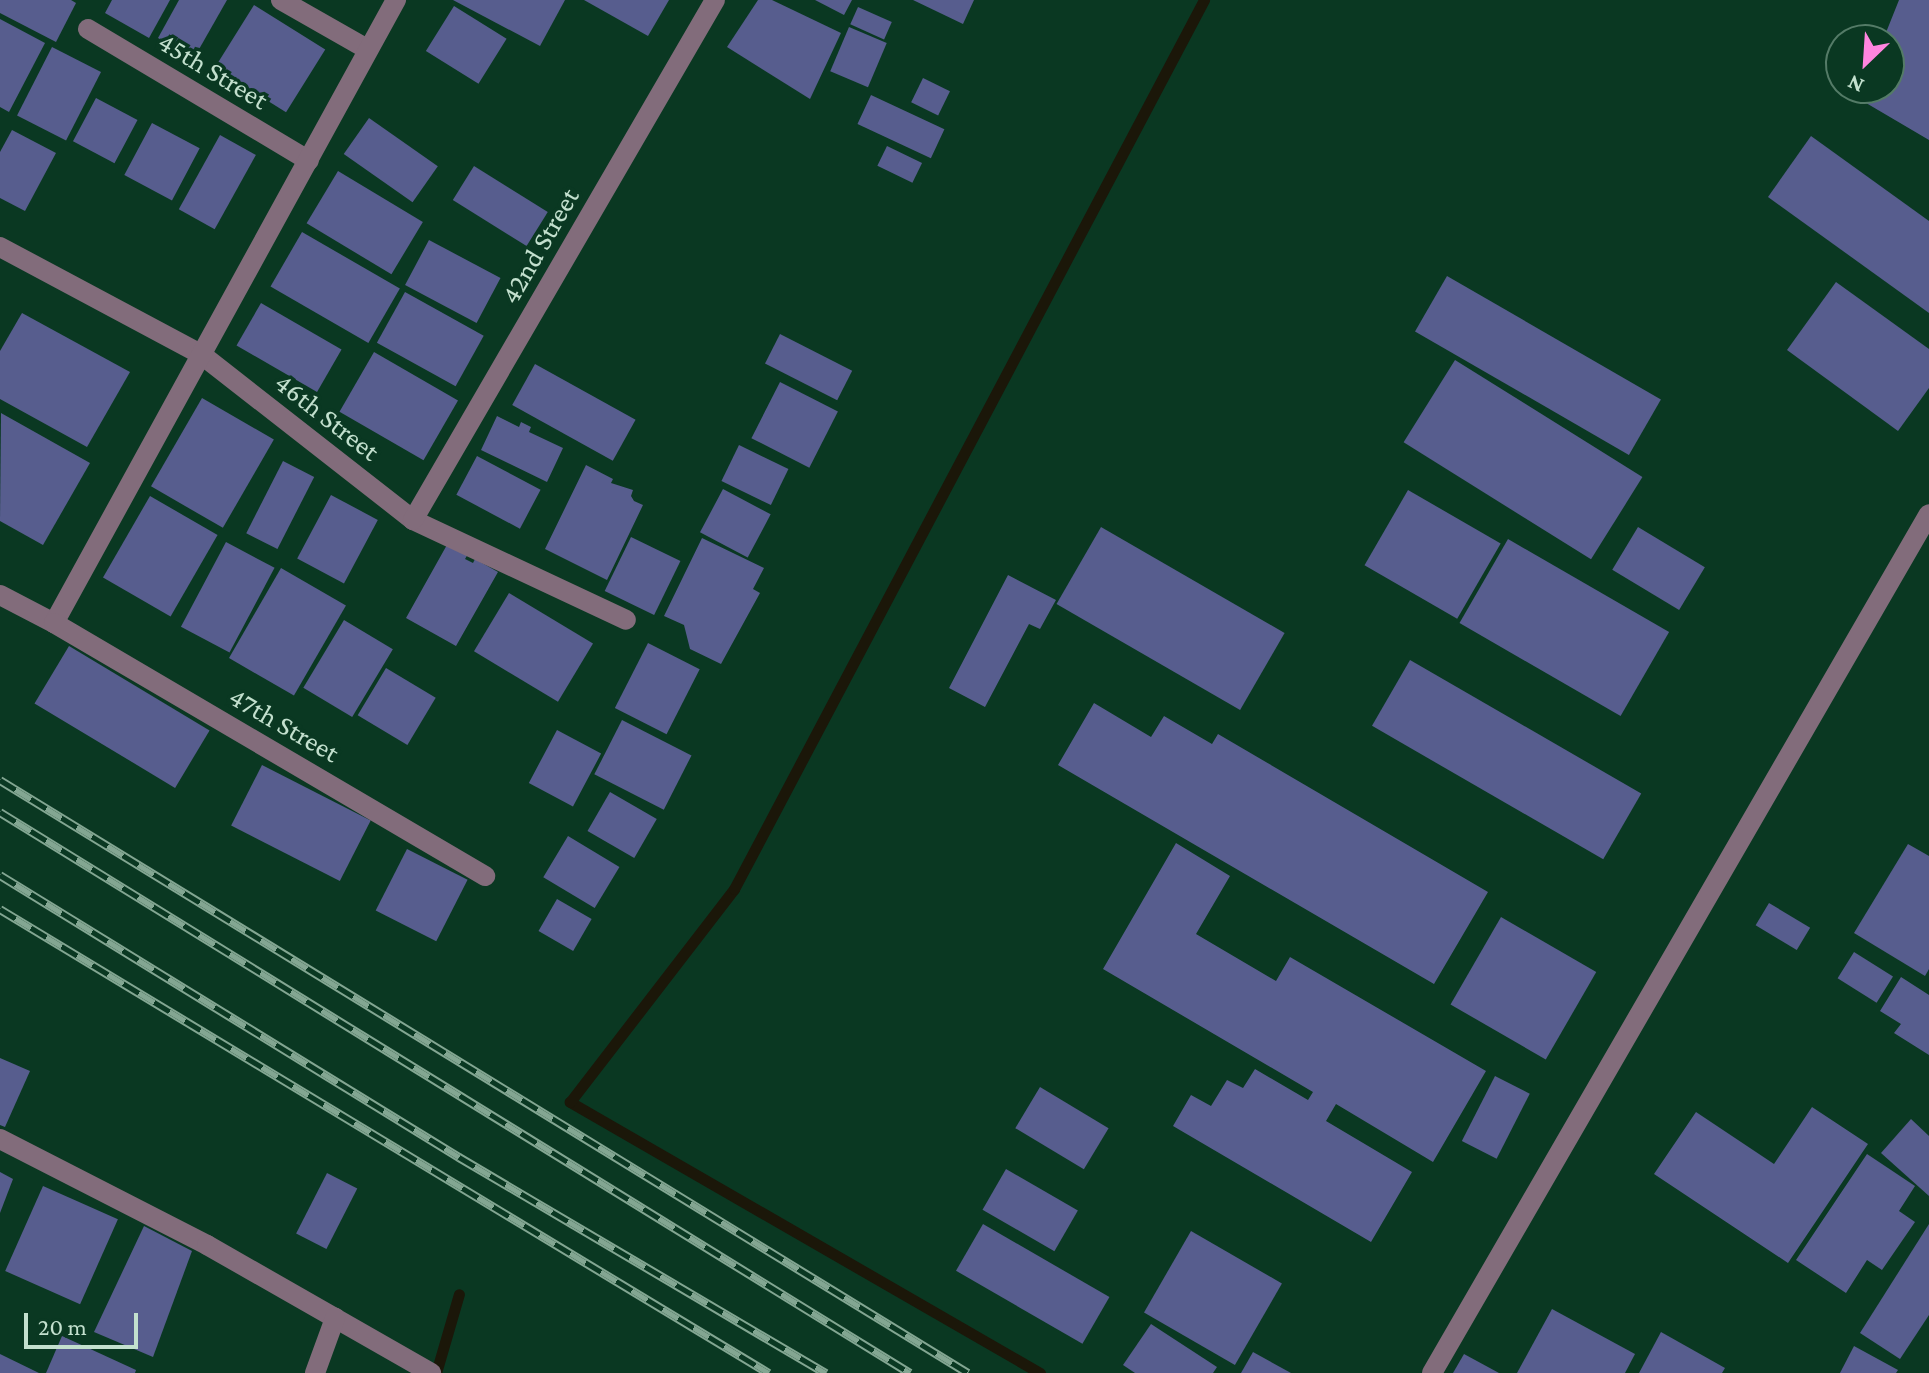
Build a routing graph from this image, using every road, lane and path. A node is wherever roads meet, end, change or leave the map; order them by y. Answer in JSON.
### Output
{"nodes":[{"id":1,"x":281,"y":0,"type":"edge"},
{"id":2,"x":396,"y":0,"type":"edge"},
{"id":3,"x":715,"y":0,"type":"edge"},
{"id":4,"x":88,"y":29,"type":"dead end"},
{"id":5,"x":367,"y":49,"type":"junction"},
{"id":6,"x":309,"y":161,"type":"junction"},
{"id":7,"x":0,"y":247,"type":"edge"},
{"id":8,"x":202,"y":355,"type":"junction"},
{"id":9,"x":1929,"y":514,"type":"edge"},
{"id":10,"x":413,"y":520,"type":"junction"},
{"id":11,"x":0,"y":595,"type":"edge"},
{"id":12,"x":626,"y":620,"type":"dead end"},
{"id":13,"x":54,"y":623,"type":"junction"},
{"id":14,"x":485,"y":876,"type":"dead end"},
{"id":15,"x":0,"y":1139,"type":"edge"},
{"id":16,"x":335,"y":1318,"type":"junction"},
{"id":17,"x":425,"y":1370,"type":"edge"},
{"id":18,"x":315,"y":1373,"type":"edge"},
{"id":19,"x":1432,"y":1373,"type":"edge"}],
"edges":[{"from":1,"to":5,"type":"street"},
{"from":2,"to":5,"type":"street"},
{"from":3,"to":10,"type":"street","name":"42nd Street"},
{"from":4,"to":6,"type":"street","name":"45th Street"},
{"from":5,"to":6,"type":"street"},
{"from":6,"to":8,"type":"street"},
{"from":7,"to":8,"type":"street","name":"46th Street"},
{"from":8,"to":10,"type":"street","name":"46th Street"},
{"from":8,"to":13,"type":"street"},
{"from":9,"to":19,"type":"street"},
{"from":10,"to":12,"type":"street","name":"46th Street"},
{"from":11,"to":13,"type":"street","name":"47th Street"},
{"from":13,"to":14,"type":"street","name":"47th Street"},
{"from":15,"to":16,"type":"street"},
{"from":16,"to":17,"type":"street"},
{"from":16,"to":18,"type":"street"}]}
